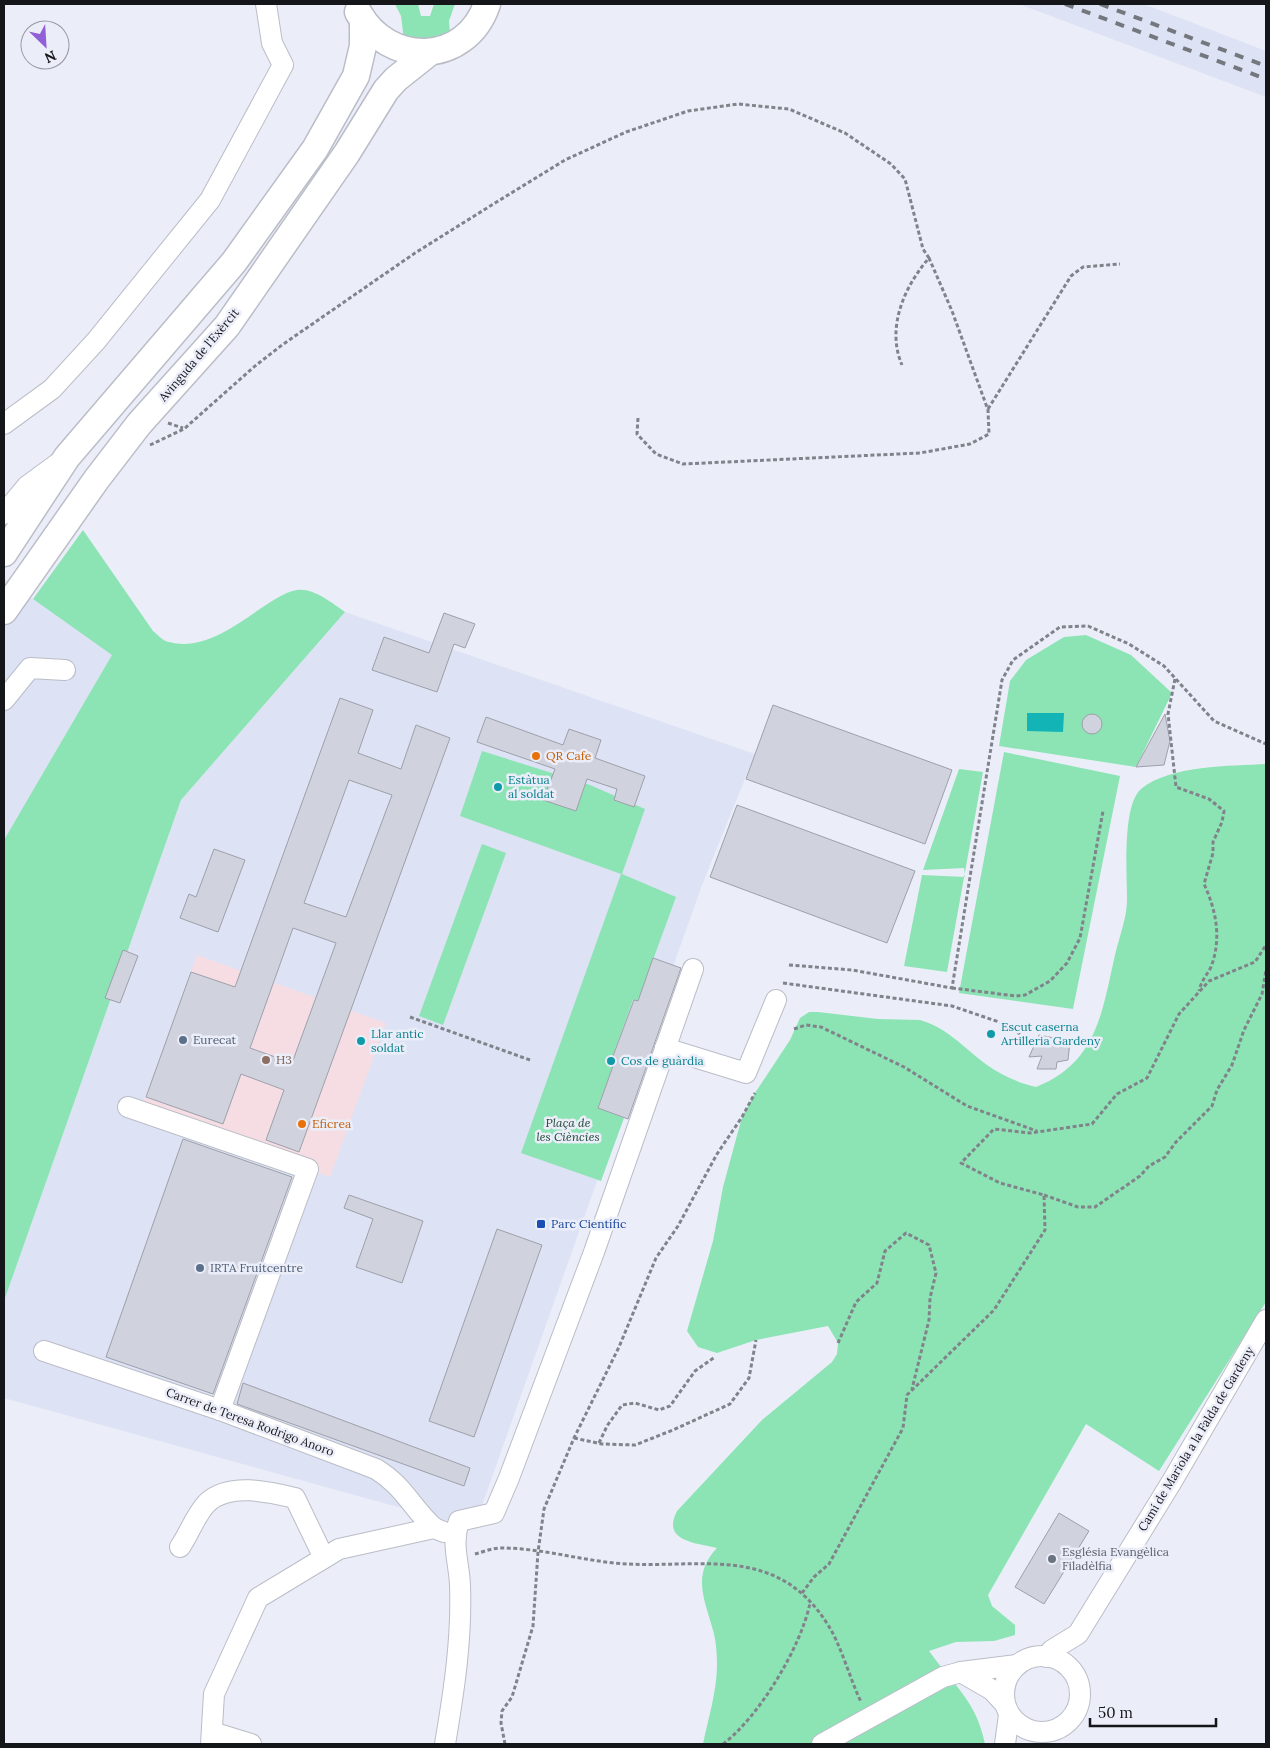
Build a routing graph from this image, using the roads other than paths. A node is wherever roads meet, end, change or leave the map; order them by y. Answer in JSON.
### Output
{"nodes":[{"id":1,"x":266,"y":4,"type":"edge"},
{"id":2,"x":487,"y":4,"type":"edge"},
{"id":3,"x":359,"y":12,"type":"edge"},
{"id":4,"x":430,"y":52,"type":"junction"},
{"id":5,"x":4,"y":424,"type":"edge"},
{"id":6,"x":67,"y":457,"type":"junction"},
{"id":7,"x":4,"y":514,"type":"edge"},
{"id":8,"x":4,"y":553,"type":"edge"},
{"id":9,"x":4,"y":611,"type":"edge"},
{"id":10,"x":65,"y":670,"type":"dead end"},
{"id":11,"x":4,"y":700,"type":"edge"},
{"id":12,"x":693,"y":969,"type":"dead end"},
{"id":13,"x":779,"y":991,"type":"road end"},
{"id":14,"x":666,"y":1048,"type":"junction"},
{"id":15,"x":128,"y":1107,"type":"dead end"},
{"id":16,"x":1266,"y":1320,"type":"edge"},
{"id":17,"x":44,"y":1351,"type":"dead end"},
{"id":18,"x":220,"y":1410,"type":"junction"},
{"id":19,"x":434,"y":1528,"type":"junction"},
{"id":20,"x":457,"y":1529,"type":"junction"},
{"id":21,"x":180,"y":1547,"type":"dead end"},
{"id":22,"x":324,"y":1558,"type":"junction"},
{"id":23,"x":1078,"y":1634,"type":"junction"},
{"id":24,"x":1046,"y":1657,"type":"junction"},
{"id":25,"x":1016,"y":1665,"type":"junction"},
{"id":26,"x":961,"y":1672,"type":"junction"},
{"id":27,"x":1074,"y":1674,"type":"junction"},
{"id":28,"x":1006,"y":1709,"type":"junction"},
{"id":29,"x":212,"y":1738,"type":"edge"},
{"id":30,"x":1022,"y":1738,"type":"edge"},
{"id":31,"x":251,"y":1744,"type":"edge"},
{"id":32,"x":445,"y":1744,"type":"edge"},
{"id":33,"x":822,"y":1744,"type":"edge"},
{"id":34,"x":1006,"y":1744,"type":"edge"}],
"edges":[{"from":1,"to":5,"type":"street"},
{"from":2,"to":4,"type":"main road"},
{"from":3,"to":4,"type":"main road"},
{"from":3,"to":6,"type":"main road"},
{"from":4,"to":9,"type":"main road","name":"Avinguda de l'Exèrcit"},
{"from":6,"to":7,"type":"street"},
{"from":6,"to":8,"type":"main road"},
{"from":10,"to":11,"type":"street"},
{"from":12,"to":14,"type":"street"},
{"from":13,"to":14,"type":"street"},
{"from":14,"to":20,"type":"street"},
{"from":15,"to":18,"type":"street"},
{"from":16,"to":23,"type":"street","name":"Camí de Mariola a la Falda de Gardeny"},
{"from":17,"to":18,"type":"street","name":"Carrer de Teresa Rodrigo Anoro"},
{"from":18,"to":19,"type":"street","name":"Carrer de Teresa Rodrigo Anoro"},
{"from":19,"to":20,"type":"street"},
{"from":19,"to":22,"type":"street"},
{"from":20,"to":32,"type":"street"},
{"from":21,"to":22,"type":"street"},
{"from":22,"to":29,"type":"street"},
{"from":23,"to":24,"type":"street","name":"Camí de Mariola a la Falda de Gardeny"},
{"from":23,"to":27,"type":"street"},
{"from":24,"to":25,"type":"street"},
{"from":24,"to":27,"type":"street"},
{"from":25,"to":26,"type":"street"},
{"from":25,"to":28,"type":"street"},
{"from":26,"to":28,"type":"street"},
{"from":26,"to":33,"type":"street"},
{"from":27,"to":30,"type":"street"},
{"from":28,"to":30,"type":"street"},
{"from":28,"to":34,"type":"street"},
{"from":29,"to":31,"type":"street"}]}
